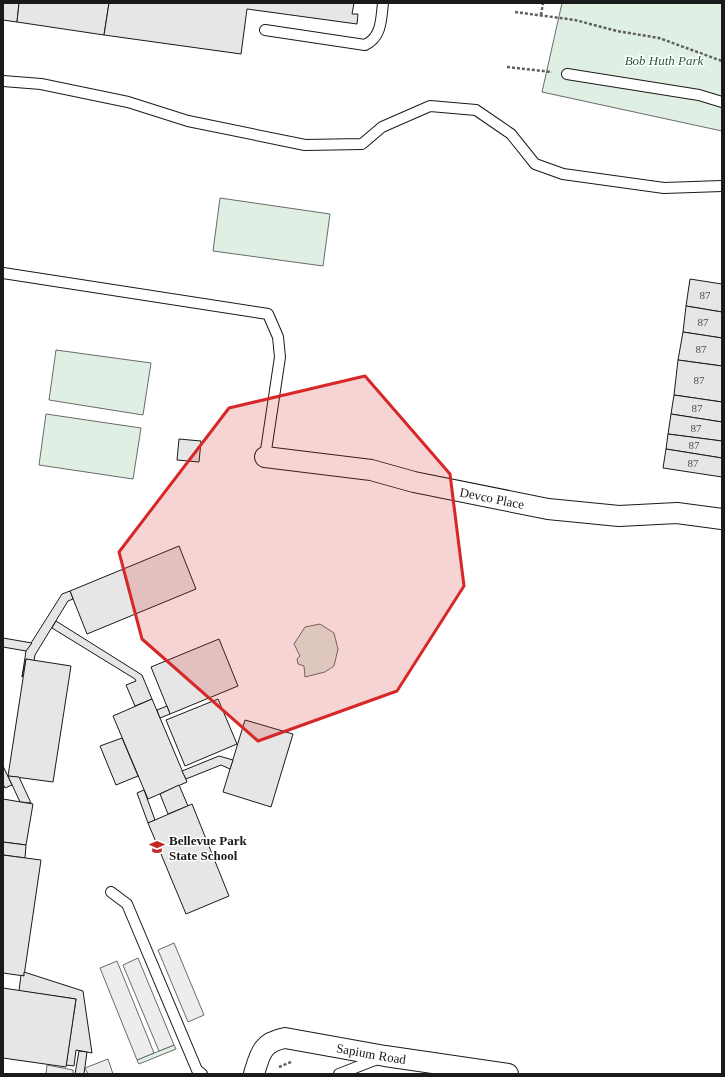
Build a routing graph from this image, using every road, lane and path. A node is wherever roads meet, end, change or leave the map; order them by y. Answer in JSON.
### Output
{"nodes":[{"id":1,"x":383,"y":3,"type":"edge"},
{"id":2,"x":543,"y":3,"type":"edge"},
{"id":3,"x":515,"y":12,"type":"dead end"},
{"id":4,"x":541,"y":15,"type":"junction"},
{"id":5,"x":265,"y":30,"type":"dead end"},
{"id":6,"x":722,"y":61,"type":"edge"},
{"id":7,"x":506,"y":67,"type":"dead end"},
{"id":8,"x":567,"y":74,"type":"joint"},
{"id":9,"x":3,"y":82,"type":"edge"},
{"id":10,"x":722,"y":102,"type":"edge"},
{"id":11,"x":722,"y":186,"type":"edge"},
{"id":12,"x":3,"y":273,"type":"edge"},
{"id":13,"x":265,"y":457,"type":"joint"},
{"id":14,"x":722,"y":519,"type":"edge"},
{"id":15,"x":111,"y":892,"type":"dead end"},
{"id":16,"x":384,"y":1056,"type":"junction"},
{"id":17,"x":202,"y":1074,"type":"edge"},
{"id":18,"x":254,"y":1074,"type":"edge"},
{"id":19,"x":339,"y":1074,"type":"edge"},
{"id":20,"x":501,"y":1074,"type":"edge"}],
"edges":[{"from":1,"to":5,"type":"lane"},
{"from":2,"to":4,"type":"path"},
{"from":3,"to":4,"type":"path"},
{"from":4,"to":6,"type":"path"},
{"from":7,"to":8,"type":"path"},
{"from":8,"to":10,"type":"lane"},
{"from":9,"to":11,"type":"lane"},
{"from":12,"to":13,"type":"lane"},
{"from":13,"to":14,"type":"street","name":"Devco Place"},
{"from":15,"to":17,"type":"lane"},
{"from":16,"to":18,"type":"street","name":"Sapium Road"},
{"from":16,"to":19,"type":"lane"},
{"from":16,"to":20,"type":"street","name":"Sapium Road"}]}
